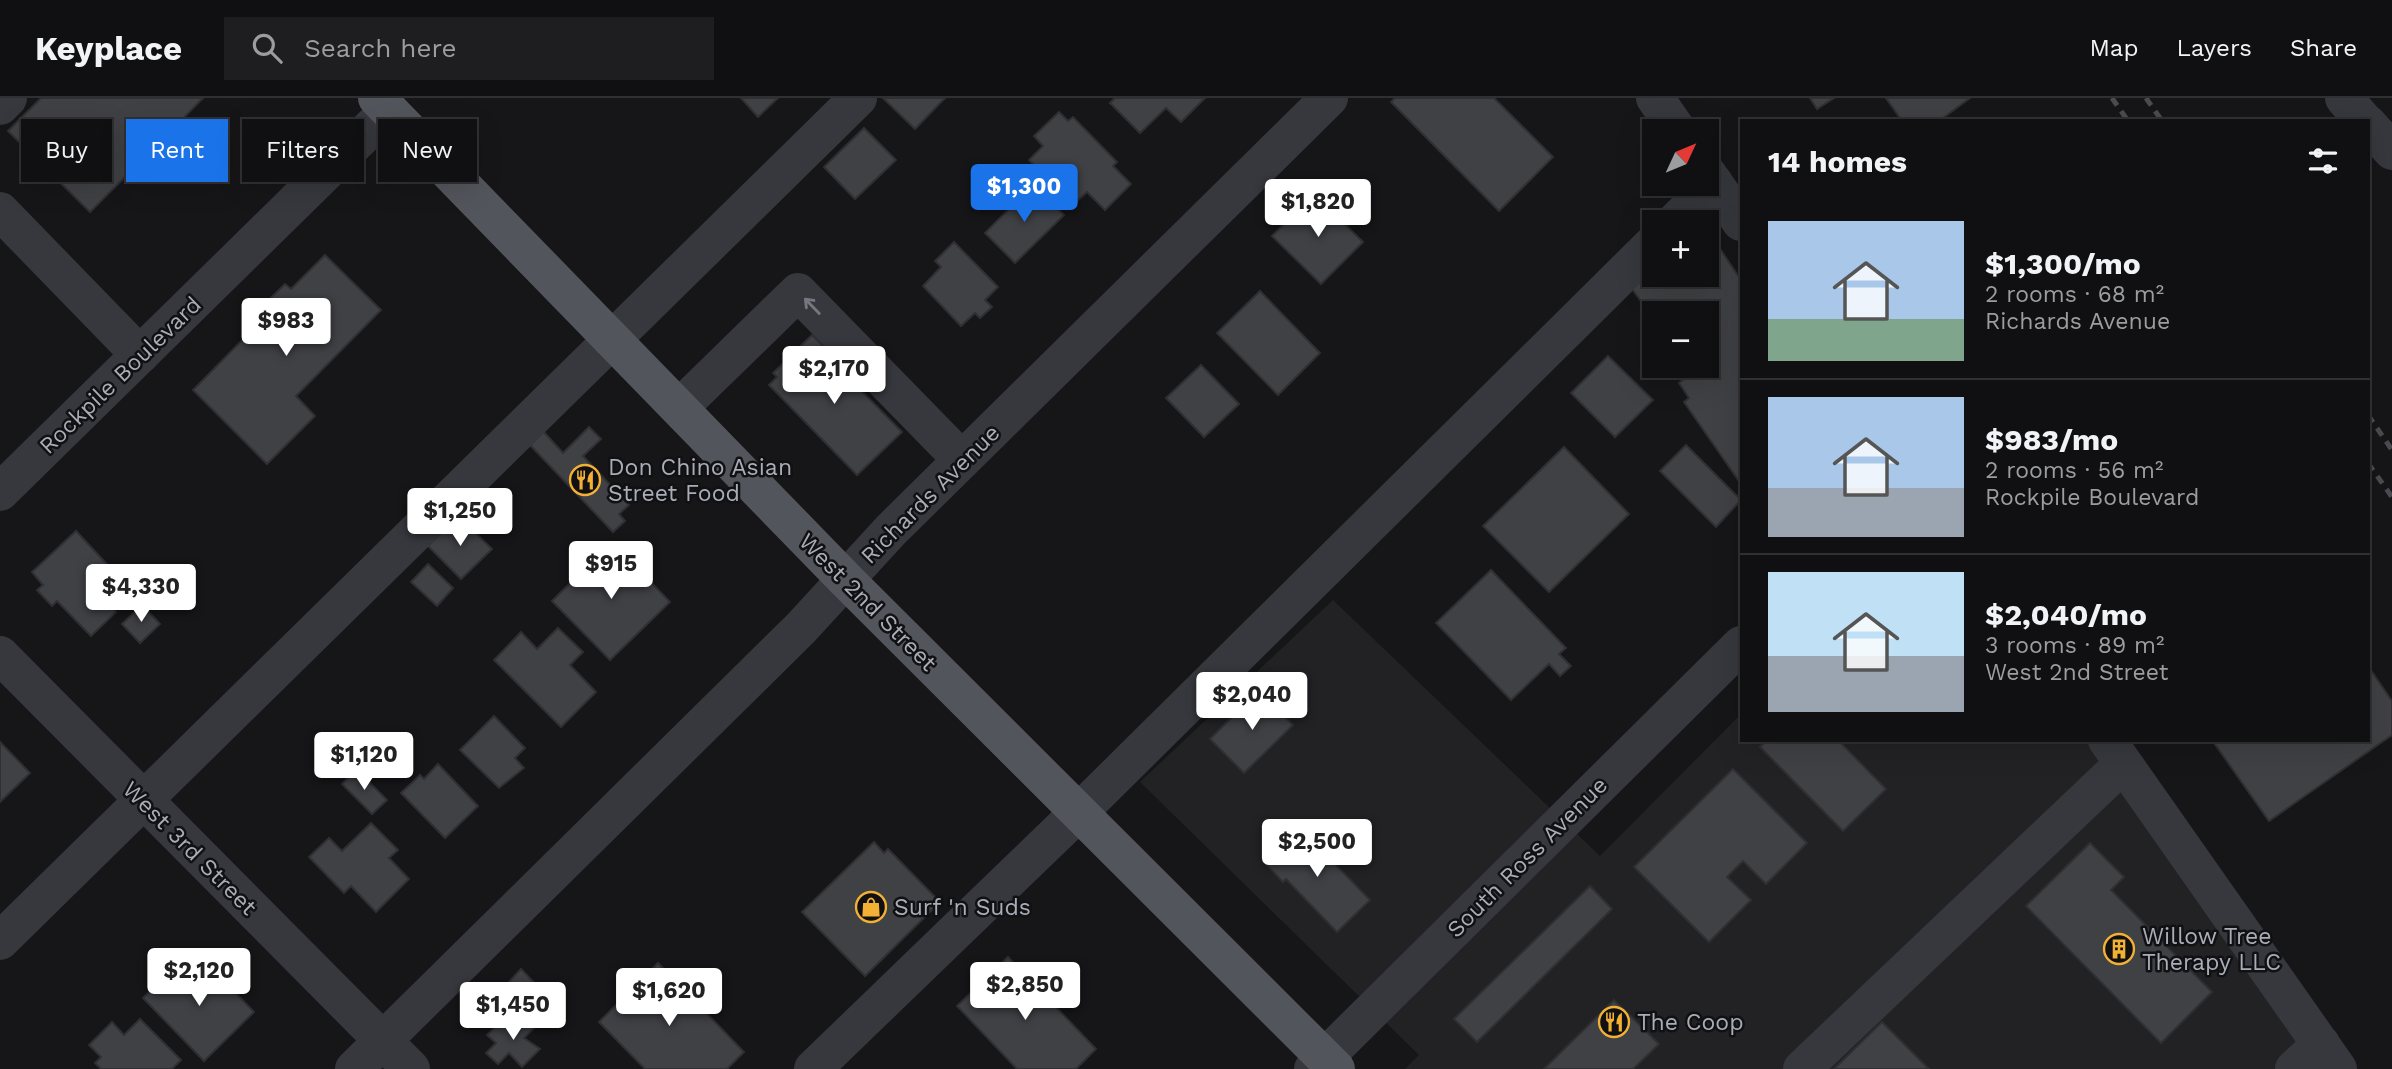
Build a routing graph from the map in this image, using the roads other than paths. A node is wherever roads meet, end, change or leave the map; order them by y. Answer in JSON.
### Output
{"nodes":[{"id":1,"x":8,"y":98,"type":"edge"},
{"id":2,"x":858,"y":98,"type":"edge"},
{"id":3,"x":1329,"y":98,"type":"edge"},
{"id":4,"x":1655,"y":98,"type":"edge"},
{"id":5,"x":2344,"y":98,"type":"edge"},
{"id":6,"x":383,"y":104,"type":"edge"},
{"id":7,"x":0,"y":106,"type":"edge"},
{"id":8,"x":1670,"y":119,"type":"edge"},
{"id":9,"x":2362,"y":119,"type":"edge"},
{"id":10,"x":2370,"y":127,"type":"edge"},
{"id":11,"x":2392,"y":151,"type":"edge"},
{"id":12,"x":1719,"y":191,"type":"edge"},
{"id":13,"x":1696,"y":196,"type":"edge"},
{"id":14,"x":1685,"y":210,"type":"edge"},
{"id":15,"x":0,"y":211,"type":"edge"},
{"id":16,"x":1740,"y":221,"type":"edge"},
{"id":17,"x":1642,"y":255,"type":"edge"},
{"id":18,"x":613,"y":340,"type":"junction"},
{"id":19,"x":140,"y":355,"type":"junction"},
{"id":20,"x":679,"y":408,"type":"junction"},
{"id":21,"x":962,"y":460,"type":"junction"},
{"id":22,"x":0,"y":492,"type":"edge"},
{"id":23,"x":846,"y":580,"type":"junction"},
{"id":24,"x":1740,"y":646,"type":"edge"},
{"id":25,"x":0,"y":655,"type":"edge"},
{"id":26,"x":2115,"y":752,"type":"edge"},
{"id":27,"x":141,"y":800,"type":"junction"},
{"id":28,"x":1078,"y":813,"type":"junction"},
{"id":29,"x":0,"y":941,"type":"edge"},
{"id":30,"x":383,"y":1041,"type":"junction"},
{"id":31,"x":2318,"y":1061,"type":"edge"},
{"id":32,"x":1324,"y":1065,"type":"edge"},
{"id":33,"x":354,"y":1069,"type":"edge"},
{"id":34,"x":411,"y":1069,"type":"edge"},
{"id":35,"x":813,"y":1069,"type":"edge"},
{"id":36,"x":1802,"y":1069,"type":"edge"}],
"edges":[{"from":1,"to":7,"type":"street"},
{"from":2,"to":18,"type":"street"},
{"from":3,"to":21,"type":"street","name":"Richards Avenue"},
{"from":4,"to":8,"type":"street"},
{"from":5,"to":9,"type":"street"},
{"from":6,"to":18,"type":"main road","name":"West 2nd Street"},
{"from":6,"to":19,"type":"street","name":"Rockpile Boulevard"},
{"from":10,"to":11,"type":"street"},
{"from":12,"to":16,"type":"street"},
{"from":13,"to":14,"type":"street"},
{"from":15,"to":19,"type":"street"},
{"from":17,"to":28,"type":"street"},
{"from":18,"to":20,"type":"main road","name":"West 2nd Street"},
{"from":18,"to":27,"type":"street"},
{"from":19,"to":22,"type":"street","name":"Rockpile Boulevard"},
{"from":21,"to":20,"type":"street","one_way":true},
{"from":20,"to":23,"type":"main road","name":"West 2nd Street"},
{"from":21,"to":23,"type":"street","name":"Richards Avenue"},
{"from":23,"to":28,"type":"main road","name":"West 2nd Street"},
{"from":23,"to":30,"type":"street","name":"Richards Avenue"},
{"from":24,"to":32,"type":"street","name":"South Ross Avenue"},
{"from":25,"to":27,"type":"street","name":"West 3rd Street"},
{"from":26,"to":31,"type":"street"},
{"from":26,"to":36,"type":"street"},
{"from":27,"to":29,"type":"street"},
{"from":27,"to":30,"type":"street","name":"West 3rd Street"},
{"from":28,"to":32,"type":"main road","name":"West 2nd Street"},
{"from":28,"to":35,"type":"street"},
{"from":30,"to":33,"type":"street","name":"Richards Avenue"},
{"from":30,"to":34,"type":"street","name":"West 3rd Street"}]}
